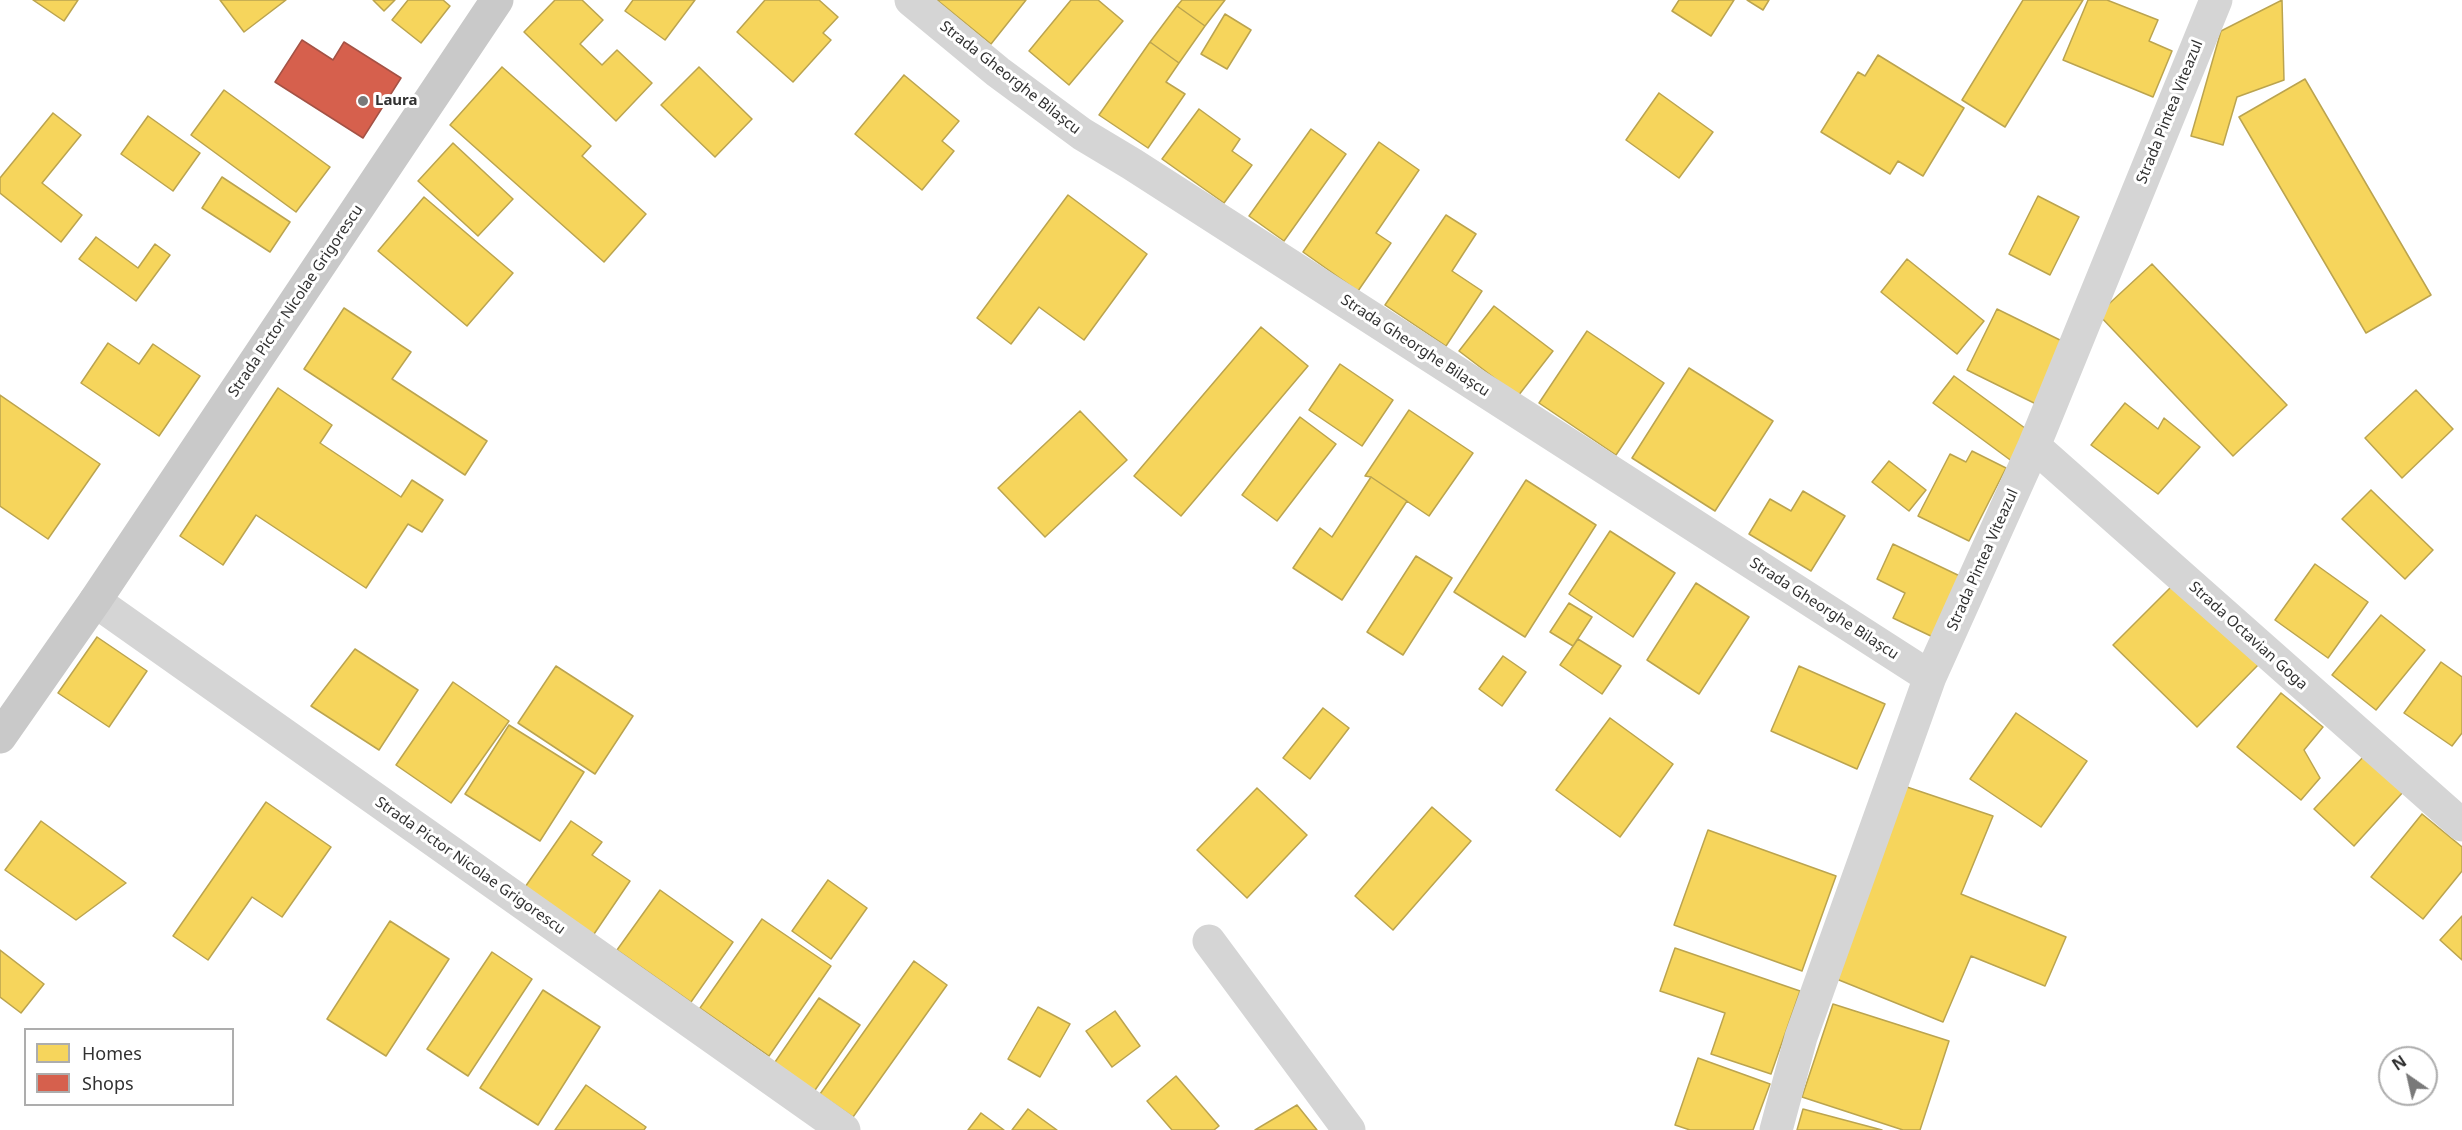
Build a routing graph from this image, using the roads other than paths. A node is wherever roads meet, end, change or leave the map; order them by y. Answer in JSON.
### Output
{"nodes":[{"id":1,"x":497,"y":0,"type":"edge"},
{"id":2,"x":912,"y":0,"type":"edge"},
{"id":3,"x":2216,"y":0,"type":"edge"},
{"id":4,"x":2034,"y":446,"type":"junction"},
{"id":5,"x":95,"y":601,"type":"junction"},
{"id":6,"x":1930,"y":677,"type":"junction"},
{"id":7,"x":0,"y":737,"type":"edge"},
{"id":8,"x":2462,"y":825,"type":"edge"},
{"id":9,"x":1209,"y":941,"type":"dead end"},
{"id":10,"x":844,"y":1130,"type":"edge"},
{"id":11,"x":1349,"y":1130,"type":"edge"},
{"id":12,"x":1776,"y":1130,"type":"edge"}],
"edges":[{"from":1,"to":5,"type":"main road","name":"Strada Pictor Nicolae Grigorescu"},
{"from":2,"to":6,"type":"street","name":"Strada Gheorghe Bilașcu"},
{"from":3,"to":4,"type":"street","name":"Strada Pintea Viteazul"},
{"from":4,"to":6,"type":"street","name":"Strada Pintea Viteazul"},
{"from":4,"to":8,"type":"street","name":"Strada Octavian Goga"},
{"from":5,"to":7,"type":"main road","name":"Strada Pictor Nicolae Grigorescu"},
{"from":5,"to":10,"type":"street","name":"Strada Pictor Nicolae Grigorescu"},
{"from":6,"to":12,"type":"street","name":"Strada Pintea Viteazul"},
{"from":9,"to":11,"type":"street"}]}
